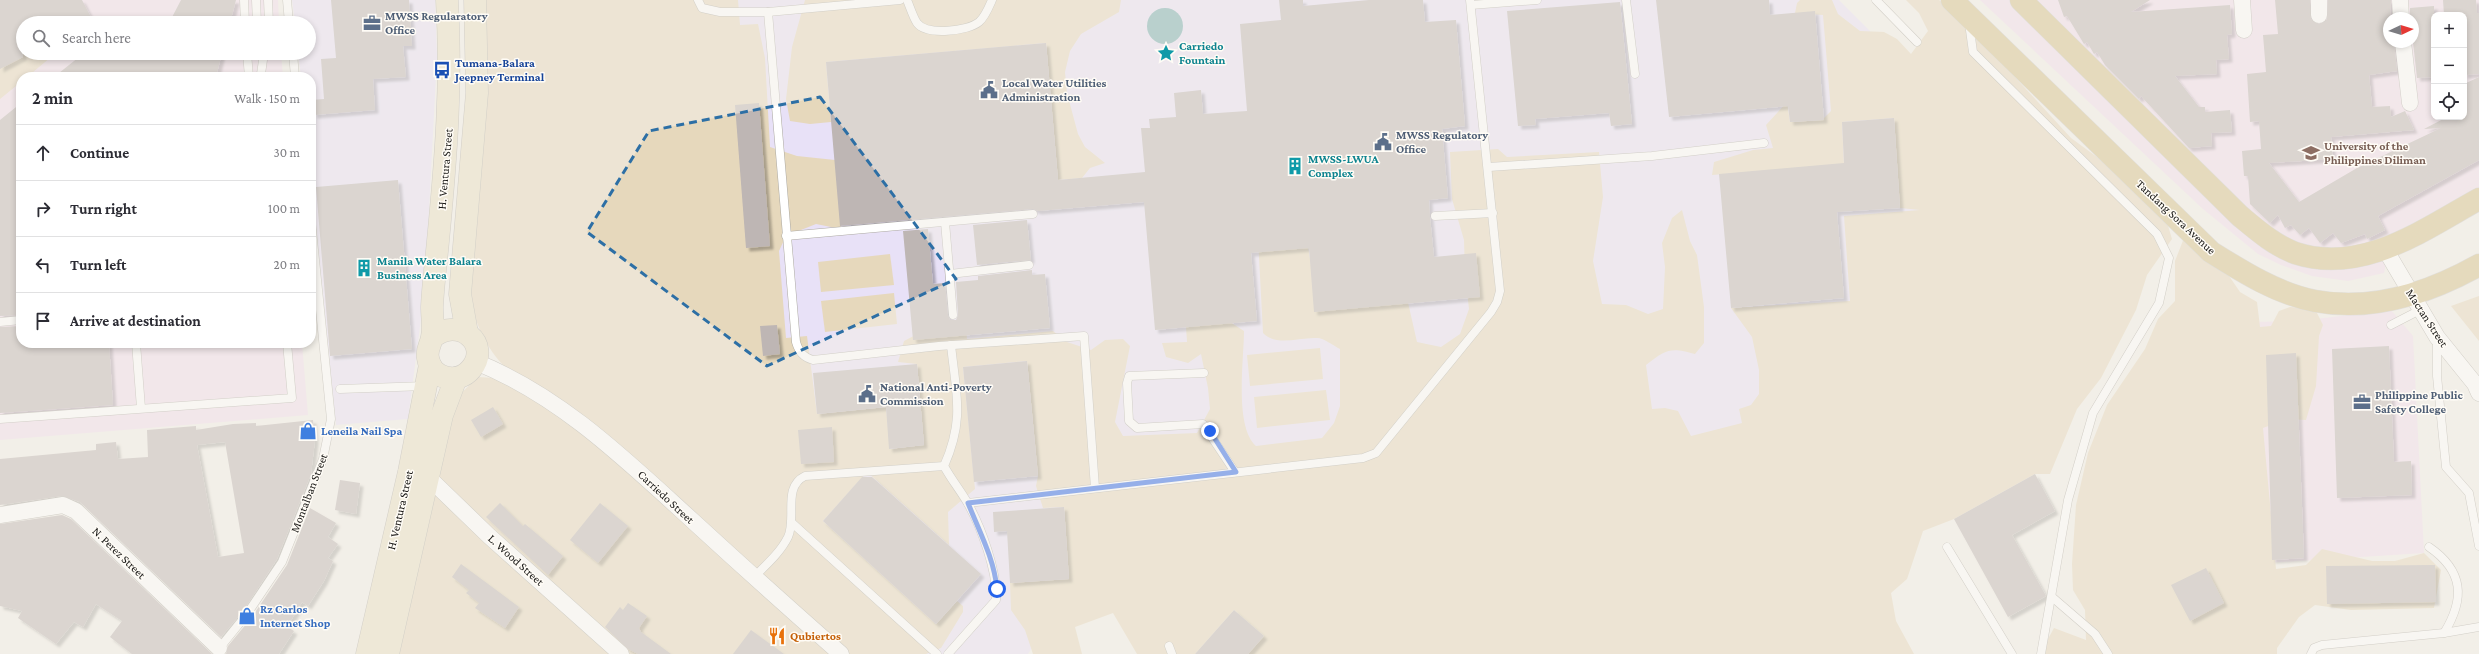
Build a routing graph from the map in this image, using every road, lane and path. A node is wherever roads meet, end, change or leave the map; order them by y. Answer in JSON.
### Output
{"nodes":[{"id":1,"x":244,"y":0,"type":"edge"},
{"id":2,"x":256,"y":0,"type":"edge"},
{"id":3,"x":268,"y":0,"type":"edge"},
{"id":4,"x":287,"y":0,"type":"edge"},
{"id":5,"x":447,"y":0,"type":"edge"},
{"id":6,"x":475,"y":0,"type":"edge"},
{"id":7,"x":698,"y":0,"type":"edge"},
{"id":8,"x":900,"y":0,"type":"edge"},
{"id":9,"x":907,"y":0,"type":"edge"},
{"id":10,"x":992,"y":0,"type":"edge"},
{"id":11,"x":1537,"y":0,"type":"edge"},
{"id":12,"x":1626,"y":0,"type":"edge"},
{"id":13,"x":1876,"y":0,"type":"edge"},
{"id":14,"x":1952,"y":0,"type":"edge"},
{"id":15,"x":2021,"y":0,"type":"edge"},
{"id":16,"x":2242,"y":0,"type":"edge"},
{"id":17,"x":2400,"y":0,"type":"edge"},
{"id":18,"x":1471,"y":3,"type":"edge"},
{"id":19,"x":768,"y":12,"type":"junction"},
{"id":20,"x":2401,"y":12,"type":"edge"},
{"id":21,"x":1968,"y":15,"type":"junction"},
{"id":22,"x":245,"y":16,"type":"edge"},
{"id":23,"x":257,"y":16,"type":"edge"},
{"id":24,"x":269,"y":16,"type":"edge"},
{"id":25,"x":288,"y":16,"type":"edge"},
{"id":26,"x":2244,"y":30,"type":"dead end"},
{"id":27,"x":1916,"y":42,"type":"dead end"},
{"id":28,"x":2404,"y":48,"type":"edge"},
{"id":29,"x":248,"y":60,"type":"edge"},
{"id":30,"x":259,"y":60,"type":"edge"},
{"id":31,"x":263,"y":60,"type":"edge"},
{"id":32,"x":293,"y":60,"type":"edge"},
{"id":33,"x":249,"y":72,"type":"edge"},
{"id":34,"x":260,"y":72,"type":"edge"},
{"id":35,"x":261,"y":72,"type":"edge"},
{"id":36,"x":294,"y":72,"type":"edge"},
{"id":37,"x":1634,"y":74,"type":"dead end"},
{"id":38,"x":2410,"y":103,"type":"dead end"},
{"id":39,"x":1764,"y":143,"type":"dead end"},
{"id":40,"x":1489,"y":167,"type":"junction"},
{"id":41,"x":2479,"y":199,"type":"edge"},
{"id":42,"x":1493,"y":213,"type":"junction"},
{"id":43,"x":1033,"y":214,"type":"dead end"},
{"id":44,"x":1435,"y":216,"type":"dead end"},
{"id":45,"x":945,"y":222,"type":"junction"},
{"id":46,"x":786,"y":236,"type":"junction"},
{"id":47,"x":2385,"y":249,"type":"junction"},
{"id":48,"x":1029,"y":265,"type":"dead end"},
{"id":49,"x":2479,"y":265,"type":"edge"},
{"id":50,"x":316,"y":270,"type":"edge"},
{"id":51,"x":950,"y":274,"type":"junction"},
{"id":52,"x":2416,"y":303,"type":"junction"},
{"id":53,"x":953,"y":315,"type":"dead end"},
{"id":54,"x":16,"y":320,"type":"edge"},
{"id":55,"x":0,"y":322,"type":"edge"},
{"id":56,"x":2391,"y":325,"type":"dead end"},
{"id":57,"x":467,"y":333,"type":"junction"},
{"id":58,"x":2437,"y":337,"type":"junction"},
{"id":59,"x":432,"y":338,"type":"junction"},
{"id":60,"x":951,"y":345,"type":"junction"},
{"id":61,"x":136,"y":348,"type":"edge"},
{"id":62,"x":287,"y":348,"type":"edge"},
{"id":63,"x":476,"y":362,"type":"junction"},
{"id":64,"x":1204,"y":373,"type":"dead end"},
{"id":65,"x":428,"y":376,"type":"junction"},
{"id":66,"x":456,"y":378,"type":"junction"},
{"id":67,"x":2478,"y":387,"type":"edge"},
{"id":68,"x":340,"y":389,"type":"dead end"},
{"id":69,"x":141,"y":408,"type":"junction"},
{"id":70,"x":0,"y":419,"type":"edge"},
{"id":71,"x":944,"y":466,"type":"junction"},
{"id":72,"x":1236,"y":472,"type":"junction"},
{"id":73,"x":418,"y":474,"type":"junction"},
{"id":74,"x":1095,"y":488,"type":"junction"},
{"id":75,"x":968,"y":503,"type":"junction"},
{"id":76,"x":0,"y":515,"type":"edge"},
{"id":77,"x":791,"y":522,"type":"junction"},
{"id":78,"x":2479,"y":546,"type":"edge"},
{"id":79,"x":1946,"y":547,"type":"dead end"},
{"id":80,"x":2429,"y":547,"type":"dead end"},
{"id":81,"x":754,"y":577,"type":"junction"},
{"id":82,"x":2052,"y":597,"type":"junction"},
{"id":83,"x":2479,"y":627,"type":"edge"},
{"id":84,"x":2444,"y":633,"type":"junction"},
{"id":85,"x":1169,"y":646,"type":"dead end"},
{"id":86,"x":217,"y":651,"type":"edge"},
{"id":87,"x":366,"y":654,"type":"edge"},
{"id":88,"x":388,"y":654,"type":"edge"},
{"id":89,"x":621,"y":654,"type":"edge"},
{"id":90,"x":841,"y":654,"type":"edge"},
{"id":91,"x":937,"y":654,"type":"edge"},
{"id":92,"x":948,"y":654,"type":"edge"},
{"id":93,"x":1172,"y":654,"type":"edge"},
{"id":94,"x":2012,"y":654,"type":"edge"},
{"id":95,"x":2041,"y":654,"type":"edge"},
{"id":96,"x":2108,"y":654,"type":"edge"},
{"id":97,"x":2311,"y":654,"type":"edge"}],
"edges":[{"from":1,"to":22,"type":"lane"},
{"from":2,"to":23,"type":"lane"},
{"from":3,"to":24,"type":"lane"},
{"from":4,"to":25,"type":"lane"},
{"from":5,"to":59,"type":"street","name":"H. Ventura Street"},
{"from":6,"to":57,"type":"street"},
{"from":7,"to":19,"type":"lane"},
{"from":8,"to":19,"type":"lane"},
{"from":9,"to":10,"type":"lane"},
{"from":11,"to":18,"type":"lane"},
{"from":12,"to":37,"type":"lane"},
{"from":13,"to":27,"type":"lane"},
{"from":14,"to":21,"type":"main road","name":"Tandang Sora Avenue"},
{"from":15,"to":47,"type":"main road"},
{"from":16,"to":26,"type":"street"},
{"from":17,"to":20,"type":"street"},
{"from":18,"to":40,"type":"lane"},
{"from":19,"to":46,"type":"lane"},
{"from":21,"to":52,"type":"main road","name":"Tandang Sora Avenue"},
{"from":21,"to":82,"type":"lane"},
{"from":28,"to":38,"type":"street"},
{"from":29,"to":33,"type":"lane"},
{"from":30,"to":34,"type":"lane"},
{"from":31,"to":35,"type":"lane"},
{"from":32,"to":36,"type":"lane"},
{"from":39,"to":40,"type":"lane"},
{"from":40,"to":42,"type":"lane"},
{"from":41,"to":47,"type":"main road"},
{"from":42,"to":44,"type":"lane"},
{"from":42,"to":72,"type":"lane"},
{"from":43,"to":45,"type":"lane"},
{"from":45,"to":46,"type":"lane"},
{"from":45,"to":51,"type":"lane"},
{"from":46,"to":60,"type":"lane"},
{"from":47,"to":52,"type":"street","name":"Mactan Street"},
{"from":48,"to":51,"type":"lane"},
{"from":49,"to":52,"type":"main road","name":"Tandang Sora Avenue"},
{"from":50,"to":86,"type":"lane","name":"Montalban Street"},
{"from":51,"to":53,"type":"lane"},
{"from":52,"to":56,"type":"lane"},
{"from":52,"to":58,"type":"street","name":"Mactan Street"},
{"from":54,"to":55,"type":"lane"},
{"from":57,"to":59,"type":"street"},
{"from":57,"to":63,"type":"street"},
{"from":58,"to":67,"type":"street","name":"Mactan Street"},
{"from":58,"to":78,"type":"lane"},
{"from":59,"to":65,"type":"street"},
{"from":60,"to":71,"type":"lane"},
{"from":60,"to":74,"type":"lane"},
{"from":61,"to":69,"type":"lane"},
{"from":62,"to":69,"type":"lane"},
{"from":63,"to":66,"type":"street"},
{"from":63,"to":81,"type":"street","name":"Carriedo Street"},
{"from":64,"to":72,"type":"lane"},
{"from":65,"to":66,"type":"street"},
{"from":65,"to":68,"type":"lane"},
{"from":65,"to":73,"type":"street","name":"H. Ventura Street"},
{"from":66,"to":73,"type":"street","name":"H. Ventura Street"},
{"from":69,"to":70,"type":"lane"},
{"from":71,"to":75,"type":"lane"},
{"from":71,"to":77,"type":"lane"},
{"from":72,"to":74,"type":"lane"},
{"from":73,"to":87,"type":"street","name":"H. Ventura Street"},
{"from":73,"to":88,"type":"street","name":"H. Ventura Street"},
{"from":73,"to":89,"type":"street","name":"L. Wood Street"},
{"from":74,"to":75,"type":"lane"},
{"from":75,"to":92,"type":"lane"},
{"from":76,"to":86,"type":"street","name":"N. Perez Street"},
{"from":77,"to":81,"type":"lane"},
{"from":77,"to":91,"type":"lane"},
{"from":79,"to":94,"type":"lane"},
{"from":80,"to":84,"type":"lane"},
{"from":81,"to":90,"type":"street","name":"Carriedo Street"},
{"from":82,"to":95,"type":"lane"},
{"from":82,"to":96,"type":"lane"},
{"from":83,"to":84,"type":"lane"},
{"from":84,"to":97,"type":"lane"},
{"from":85,"to":93,"type":"lane"}]}
